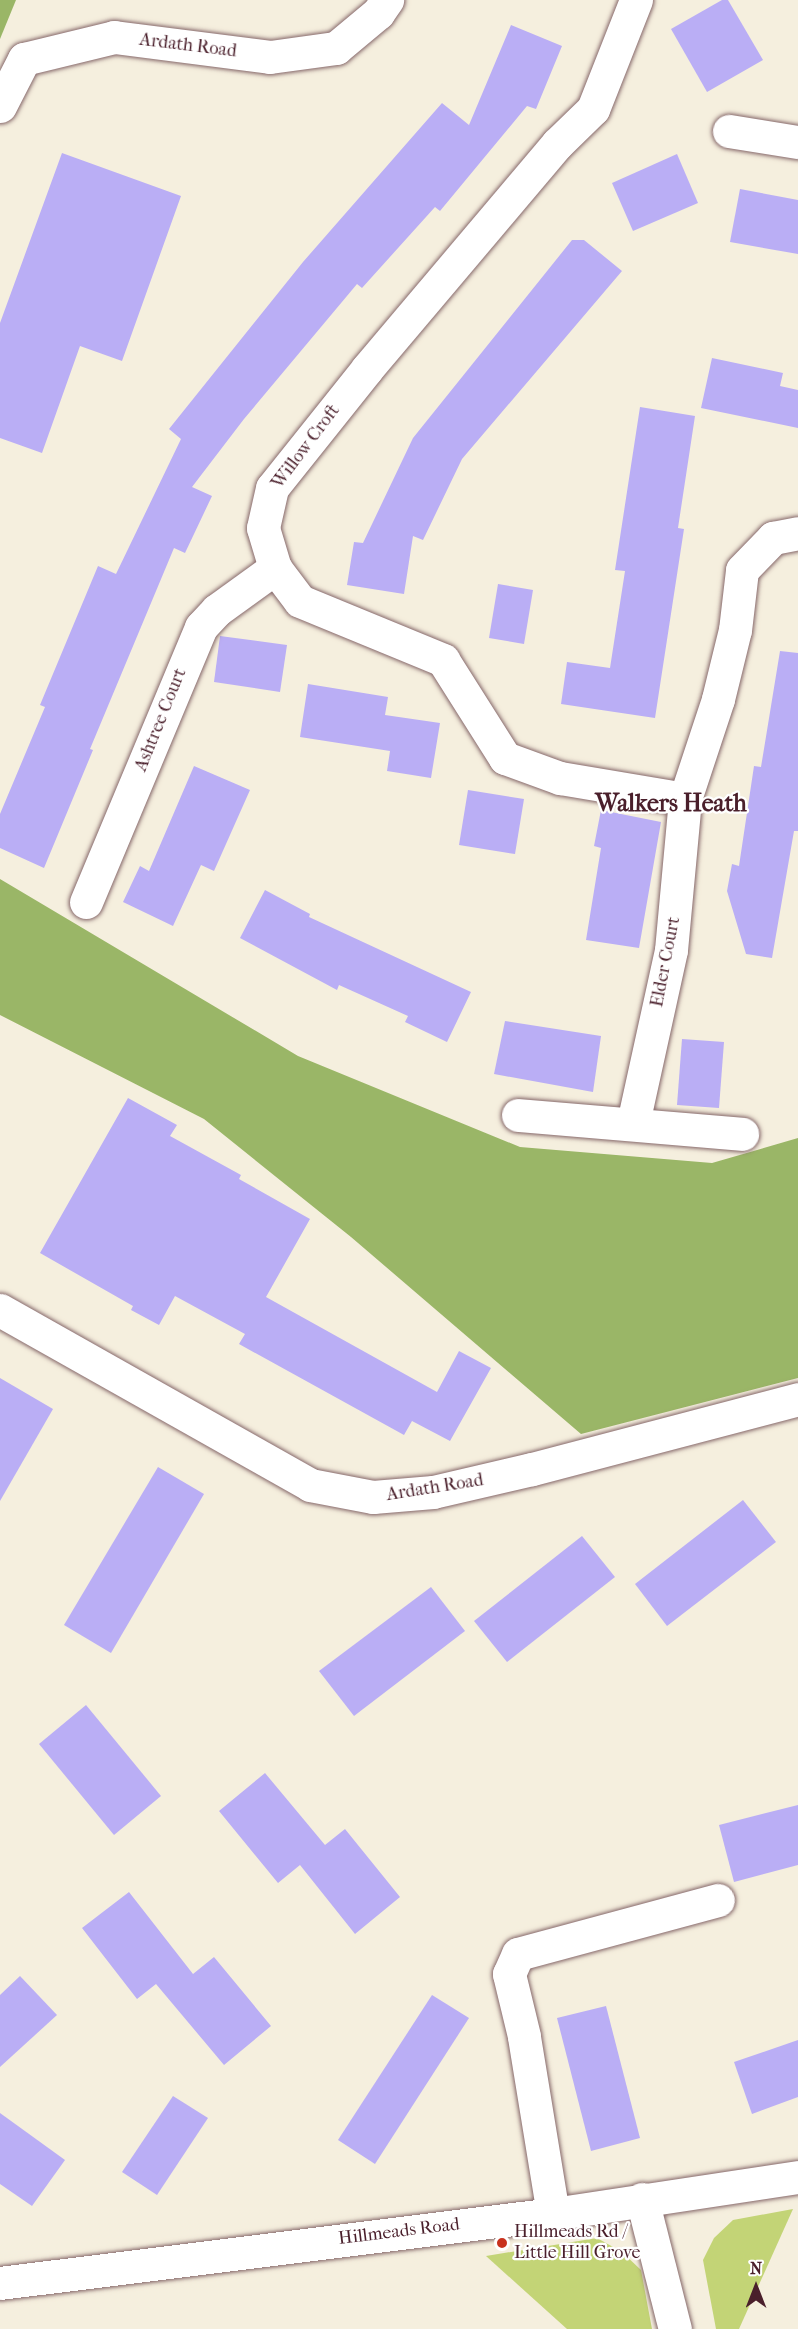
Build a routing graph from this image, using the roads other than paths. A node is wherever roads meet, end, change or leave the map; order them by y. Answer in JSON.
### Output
{"nodes":[{"id":1,"x":387,"y":0,"type":"edge"},
{"id":2,"x":636,"y":0,"type":"edge"},
{"id":3,"x":0,"y":106,"type":"edge"},
{"id":4,"x":729,"y":131,"type":"dead end"},
{"id":5,"x":798,"y":142,"type":"edge"},
{"id":6,"x":798,"y":533,"type":"edge"},
{"id":7,"x":275,"y":568,"type":"junction"},
{"id":8,"x":685,"y":799,"type":"junction"},
{"id":9,"x":86,"y":902,"type":"dead end"},
{"id":10,"x":518,"y":1115,"type":"dead end"},
{"id":11,"x":633,"y":1123,"type":"junction"},
{"id":12,"x":741,"y":1134,"type":"dead end"},
{"id":13,"x":0,"y":1310,"type":"edge"},
{"id":14,"x":798,"y":1399,"type":"edge"},
{"id":15,"x":718,"y":1900,"type":"dead end"},
{"id":16,"x":798,"y":2177,"type":"edge"},
{"id":17,"x":642,"y":2199,"type":"junction"},
{"id":18,"x":554,"y":2214,"type":"junction"},
{"id":19,"x":0,"y":2283,"type":"edge"},
{"id":20,"x":675,"y":2329,"type":"edge"}],
"edges":[{"from":1,"to":3,"type":"street","name":"Ardath Road"},
{"from":2,"to":7,"type":"street","name":"Willow Croft"},
{"from":4,"to":5,"type":"street"},
{"from":6,"to":8,"type":"street","name":"Elder Court"},
{"from":7,"to":8,"type":"street","name":"Willow Croft"},
{"from":7,"to":9,"type":"street","name":"Ashtree Court"},
{"from":8,"to":11,"type":"street","name":"Elder Court"},
{"from":10,"to":11,"type":"street"},
{"from":11,"to":12,"type":"street"},
{"from":13,"to":14,"type":"street","name":"Ardath Road"},
{"from":15,"to":18,"type":"street"},
{"from":16,"to":17,"type":"street","name":"Hillmeads Road"},
{"from":17,"to":18,"type":"street","name":"Hillmeads Road"},
{"from":17,"to":20,"type":"street"},
{"from":18,"to":19,"type":"street","name":"Hillmeads Road"}]}
